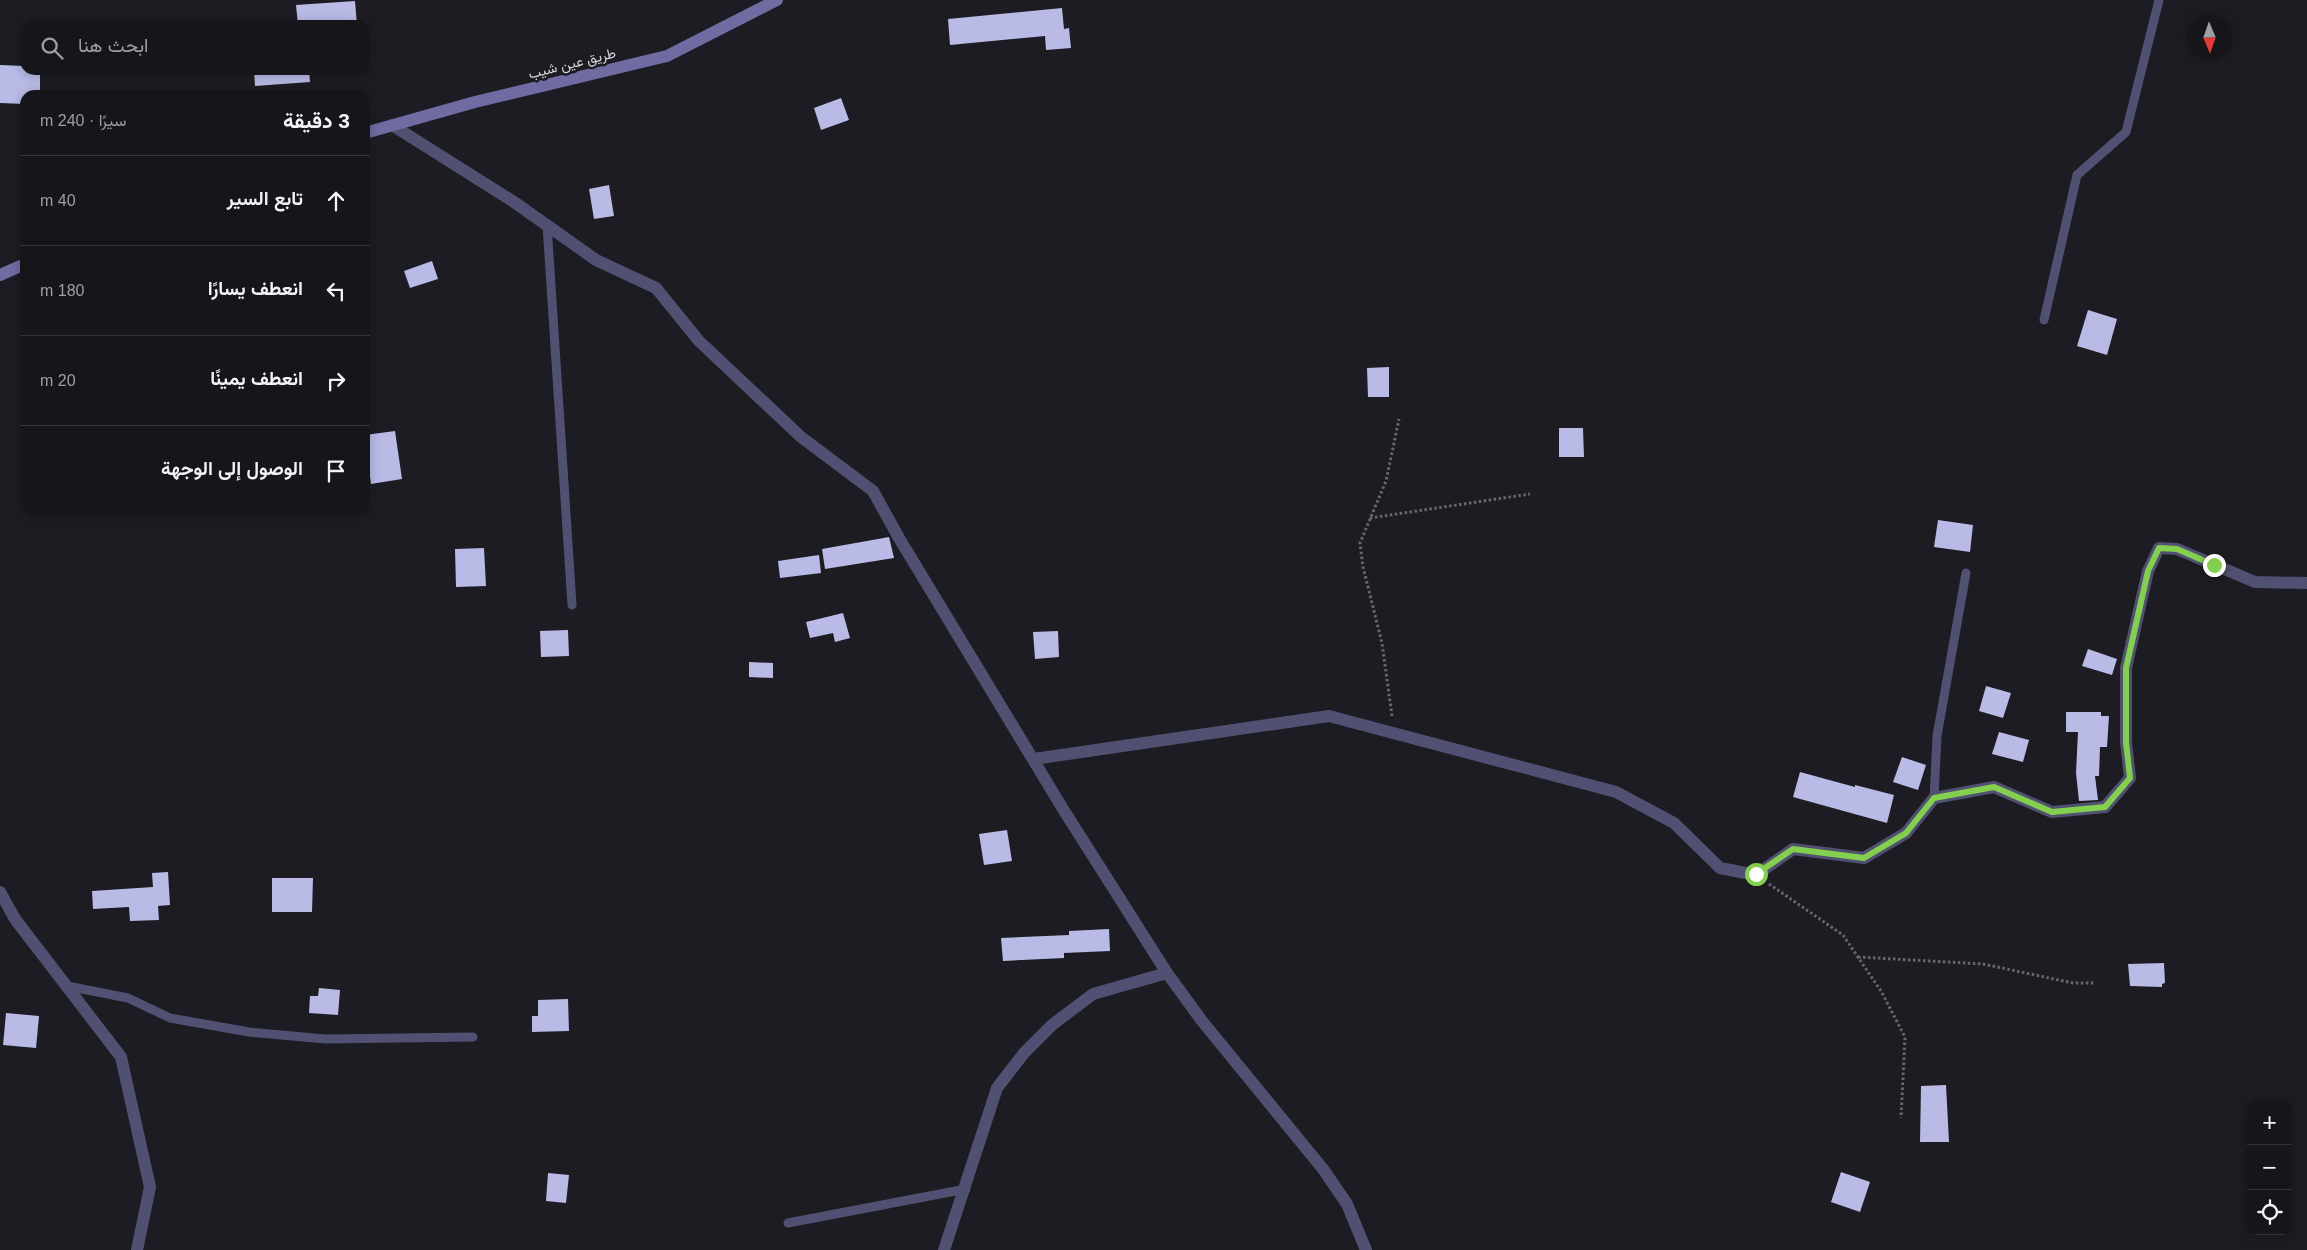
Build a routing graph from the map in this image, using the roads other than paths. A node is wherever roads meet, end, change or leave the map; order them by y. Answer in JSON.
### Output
{"nodes":[{"id":1,"x":776,"y":0,"type":"edge"},
{"id":2,"x":2159,"y":0,"type":"edge"},
{"id":3,"x":392,"y":125,"type":"junction"},
{"id":4,"x":370,"y":131,"type":"edge"},
{"id":5,"x":547,"y":225,"type":"junction"},
{"id":6,"x":20,"y":266,"type":"edge"},
{"id":7,"x":0,"y":275,"type":"edge"},
{"id":8,"x":2044,"y":320,"type":"dead end"},
{"id":9,"x":1966,"y":574,"type":"dead end"},
{"id":10,"x":2307,"y":584,"type":"edge"},
{"id":11,"x":572,"y":605,"type":"dead end"},
{"id":12,"x":1034,"y":759,"type":"junction"},
{"id":13,"x":1934,"y":798,"type":"junction"},
{"id":14,"x":0,"y":892,"type":"edge"},
{"id":15,"x":1167,"y":973,"type":"junction"},
{"id":16,"x":67,"y":986,"type":"junction"},
{"id":17,"x":473,"y":1037,"type":"dead end"},
{"id":18,"x":966,"y":1189,"type":"junction"},
{"id":19,"x":788,"y":1222,"type":"dead end"},
{"id":20,"x":137,"y":1250,"type":"edge"},
{"id":21,"x":944,"y":1250,"type":"edge"},
{"id":22,"x":1366,"y":1250,"type":"edge"}],
"edges":[{"from":1,"to":3,"type":"main road","name":"طريق عين شيب"},
{"from":2,"to":8,"type":"lane"},
{"from":3,"to":4,"type":"main road","name":"طريق عين شيب"},
{"from":3,"to":5,"type":"street"},
{"from":5,"to":11,"type":"lane"},
{"from":5,"to":12,"type":"street"},
{"from":6,"to":7,"type":"main road"},
{"from":9,"to":13,"type":"lane"},
{"from":10,"to":13,"type":"street"},
{"from":12,"to":13,"type":"street"},
{"from":12,"to":15,"type":"street"},
{"from":14,"to":16,"type":"street"},
{"from":15,"to":18,"type":"street"},
{"from":15,"to":22,"type":"street"},
{"from":16,"to":17,"type":"lane"},
{"from":16,"to":20,"type":"street"},
{"from":18,"to":19,"type":"lane"},
{"from":18,"to":21,"type":"street"}]}
